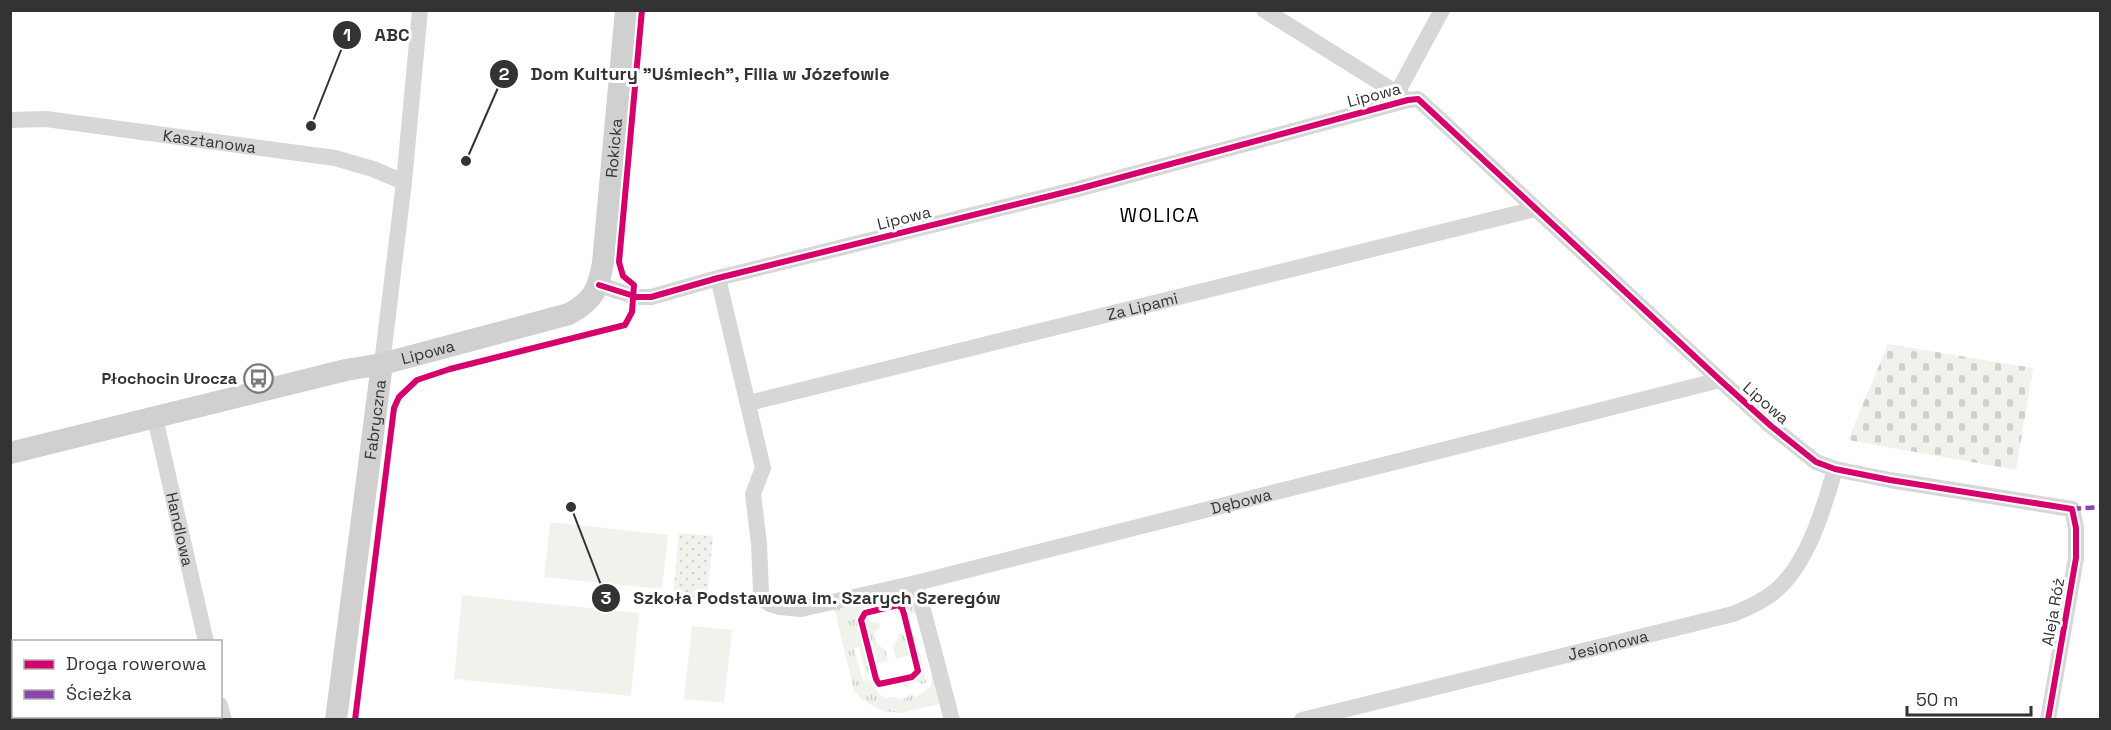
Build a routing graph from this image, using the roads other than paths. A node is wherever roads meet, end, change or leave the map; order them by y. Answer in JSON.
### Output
{"nodes":[{"id":1,"x":420,"y":10,"type":"edge"},
{"id":2,"x":626,"y":10,"type":"edge"},
{"id":3,"x":1264,"y":10,"type":"edge"},
{"id":4,"x":1438,"y":14,"type":"edge"},
{"id":5,"x":1403,"y":97,"type":"junction"},
{"id":6,"x":10,"y":120,"type":"edge"},
{"id":7,"x":404,"y":182,"type":"junction"},
{"id":8,"x":1535,"y":209,"type":"junction"},
{"id":9,"x":718,"y":278,"type":"junction"},
{"id":10,"x":599,"y":285,"type":"junction"},
{"id":11,"x":382,"y":363,"type":"junction"},
{"id":12,"x":1720,"y":380,"type":"junction"},
{"id":13,"x":749,"y":403,"type":"junction"},
{"id":14,"x":155,"y":418,"type":"junction"},
{"id":15,"x":10,"y":453,"type":"edge"},
{"id":16,"x":1835,"y":469,"type":"junction"},
{"id":17,"x":2072,"y":508,"type":"joint"},
{"id":18,"x":916,"y":583,"type":"junction"},
{"id":19,"x":206,"y":640,"type":"edge"},
{"id":20,"x":336,"y":720,"type":"edge"},
{"id":21,"x":952,"y":720,"type":"edge"},
{"id":22,"x":1302,"y":720,"type":"edge"},
{"id":23,"x":2048,"y":720,"type":"edge"}],
"edges":[{"from":1,"to":7,"type":"street","name":"Fabryczna"},
{"from":2,"to":10,"type":"main road","name":"Rokicka"},
{"from":3,"to":5,"type":"street"},
{"from":4,"to":5,"type":"street"},
{"from":5,"to":8,"type":"street","name":"Lipowa"},
{"from":5,"to":9,"type":"street","name":"Lipowa"},
{"from":6,"to":7,"type":"street","name":"Kasztanowa"},
{"from":7,"to":11,"type":"street","name":"Fabryczna"},
{"from":8,"to":12,"type":"street","name":"Lipowa"},
{"from":8,"to":13,"type":"street","name":"Za Lipami"},
{"from":9,"to":10,"type":"street","name":"Lipowa"},
{"from":9,"to":13,"type":"street"},
{"from":10,"to":11,"type":"main road","name":"Lipowa"},
{"from":11,"to":14,"type":"main road","name":"Lipowa"},
{"from":11,"to":20,"type":"main road","name":"Fabryczna"},
{"from":12,"to":16,"type":"street","name":"Lipowa"},
{"from":12,"to":18,"type":"street","name":"Dębowa"},
{"from":13,"to":18,"type":"street","name":"Dębowa"},
{"from":14,"to":15,"type":"main road","name":"Lipowa"},
{"from":14,"to":19,"type":"street","name":"Handlowa"},
{"from":16,"to":17,"type":"street","name":"Lipowa"},
{"from":16,"to":22,"type":"street","name":"Jesionowa"},
{"from":17,"to":23,"type":"street","name":"Aleja Róż"},
{"from":18,"to":21,"type":"street"}]}
